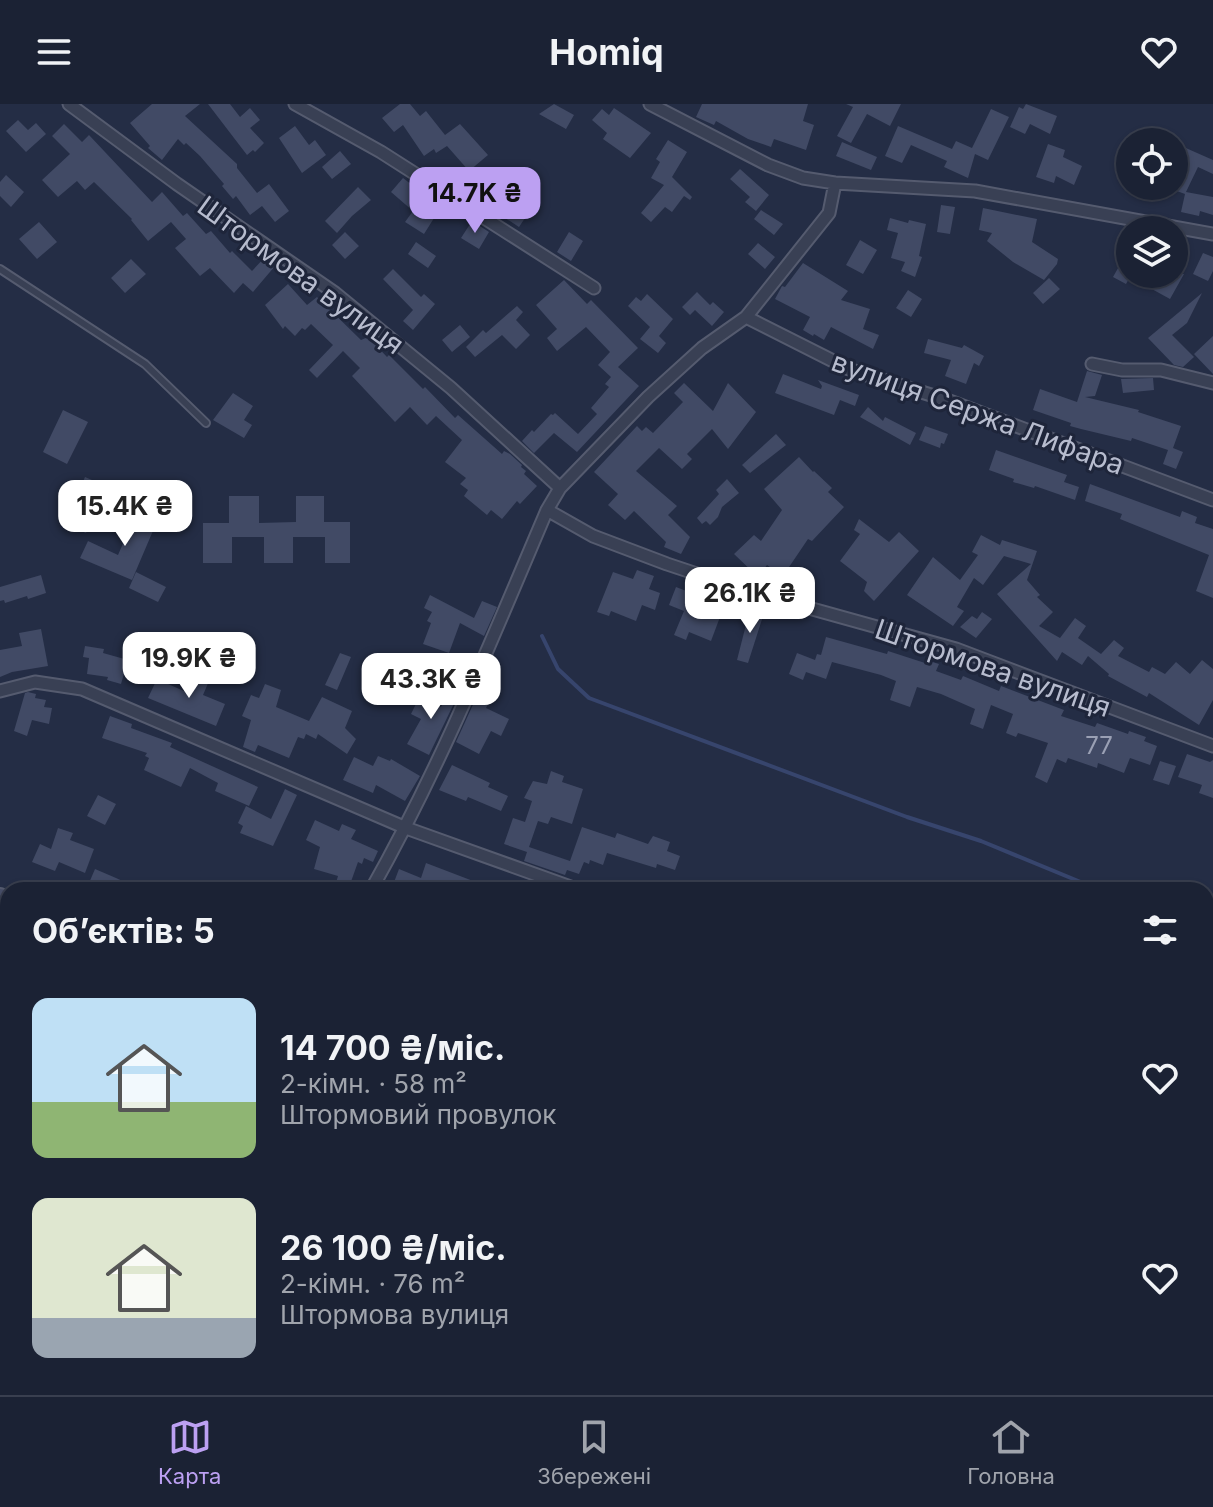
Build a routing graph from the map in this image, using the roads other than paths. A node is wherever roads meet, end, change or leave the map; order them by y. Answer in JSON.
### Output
{"nodes":[{"id":1,"x":69,"y":104,"type":"edge"},
{"id":2,"x":295,"y":104,"type":"edge"},
{"id":3,"x":650,"y":104,"type":"edge"},
{"id":4,"x":835,"y":183,"type":"junction"},
{"id":5,"x":1213,"y":234,"type":"edge"},
{"id":6,"x":0,"y":269,"type":"edge"},
{"id":7,"x":594,"y":288,"type":"dead end"},
{"id":8,"x":746,"y":317,"type":"junction"},
{"id":9,"x":1092,"y":364,"type":"dead end"},
{"id":10,"x":1213,"y":383,"type":"edge"},
{"id":11,"x":206,"y":423,"type":"dead end"},
{"id":12,"x":560,"y":488,"type":"junction"},
{"id":13,"x":1213,"y":500,"type":"edge"},
{"id":14,"x":547,"y":510,"type":"junction"},
{"id":15,"x":0,"y":691,"type":"edge"},
{"id":16,"x":1213,"y":746,"type":"edge"},
{"id":17,"x":406,"y":828,"type":"junction"},
{"id":18,"x":376,"y":882,"type":"edge"},
{"id":19,"x":557,"y":882,"type":"edge"}],
"edges":[{"from":1,"to":12,"type":"street","name":"Штормова вулиця"},
{"from":2,"to":7,"type":"street"},
{"from":3,"to":4,"type":"street"},
{"from":4,"to":5,"type":"street"},
{"from":4,"to":8,"type":"street"},
{"from":6,"to":11,"type":"lane"},
{"from":8,"to":12,"type":"street"},
{"from":8,"to":13,"type":"street","name":"вулиця Сержа Лифара"},
{"from":9,"to":10,"type":"street"},
{"from":12,"to":14,"type":"street"},
{"from":14,"to":16,"type":"street","name":"Штормова вулиця"},
{"from":14,"to":17,"type":"street"},
{"from":15,"to":17,"type":"street"},
{"from":17,"to":18,"type":"street"},
{"from":17,"to":19,"type":"street"}]}
